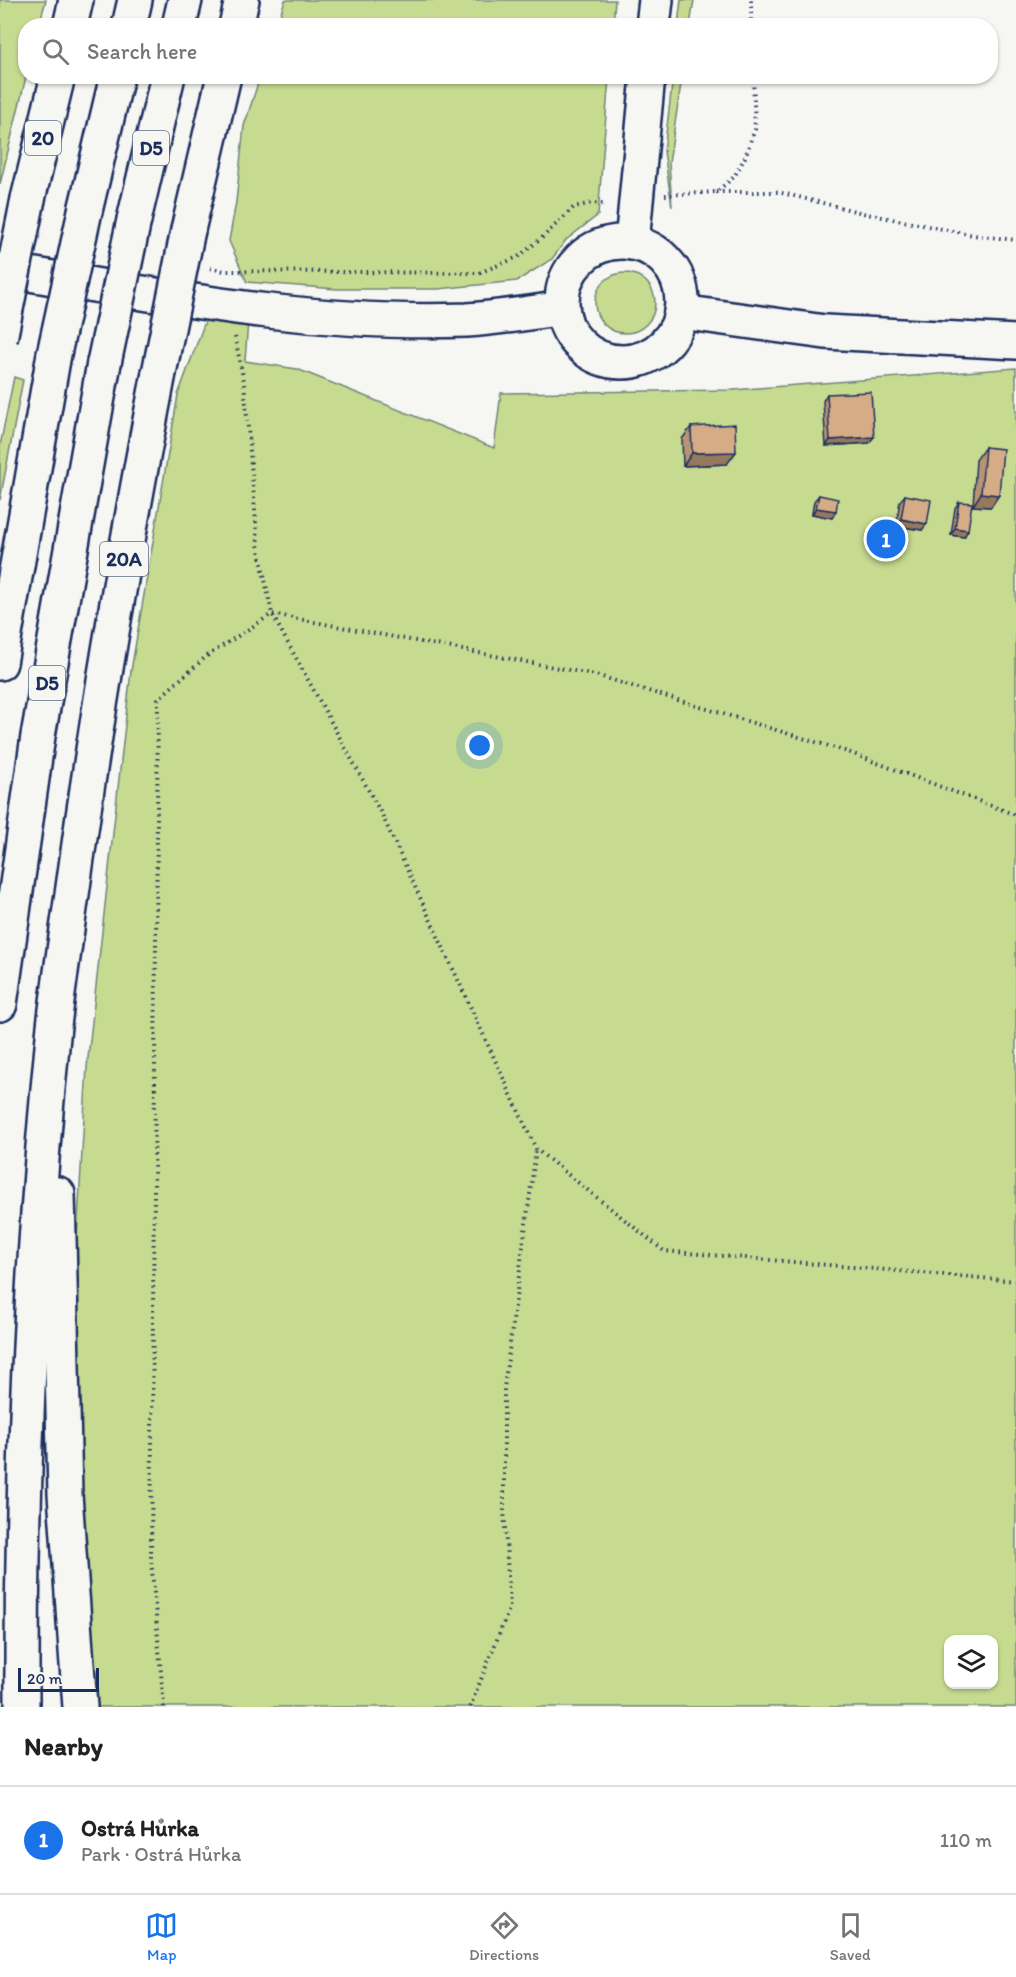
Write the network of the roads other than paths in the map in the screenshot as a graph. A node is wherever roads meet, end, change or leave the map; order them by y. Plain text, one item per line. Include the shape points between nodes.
1 (76, 0) edge
2 (135, 0) edge
3 (185, 0) edge
4 (242, 0) edge
5 (656, 0) edge
6 (72, 18) edge
7 (131, 18) edge
8 (181, 18) edge
9 (238, 18) edge
10 (654, 18) edge
11 (56, 84) edge
12 (115, 84) edge
13 (166, 84) edge
14 (222, 84) edge
15 (647, 84) edge
16 (632, 243) junction
17 (0, 269) edge
18 (562, 308) junction
19 (681, 312) junction
20 (0, 339) edge
21 (1016, 342) edge
22 (0, 663) edge
23 (0, 1004) edge
24 (54, 1024) junction
25 (22, 1707) edge
26 (80, 1707) edge

1 - 6 main road
2 - 7 main road
3 - 8 main road
4 - 9 main road
5 - 10 main road
11 - 20 main road, 20, bridge
12 - 22 main road, D5, bridge via 54,354
13 - 23 main road, D5, bridge via 104,363 38,736
14 - 24 main road, 20A, bridge via 188,230 129,526
15 - 16 main road
16 - 18 main road via 614,242 581,258 569,272
16 - 19 main road via 650,248 676,275 682,293
17 - 18 main road via 290,315 468,320
18 - 19 main road via 577,343 593,355 630,362 664,345 676,330
19 - 21 main road via 825,332
24 - 25 main road, 20A via 27,1382 21,1568
24 - 26 main road via 65,1494

